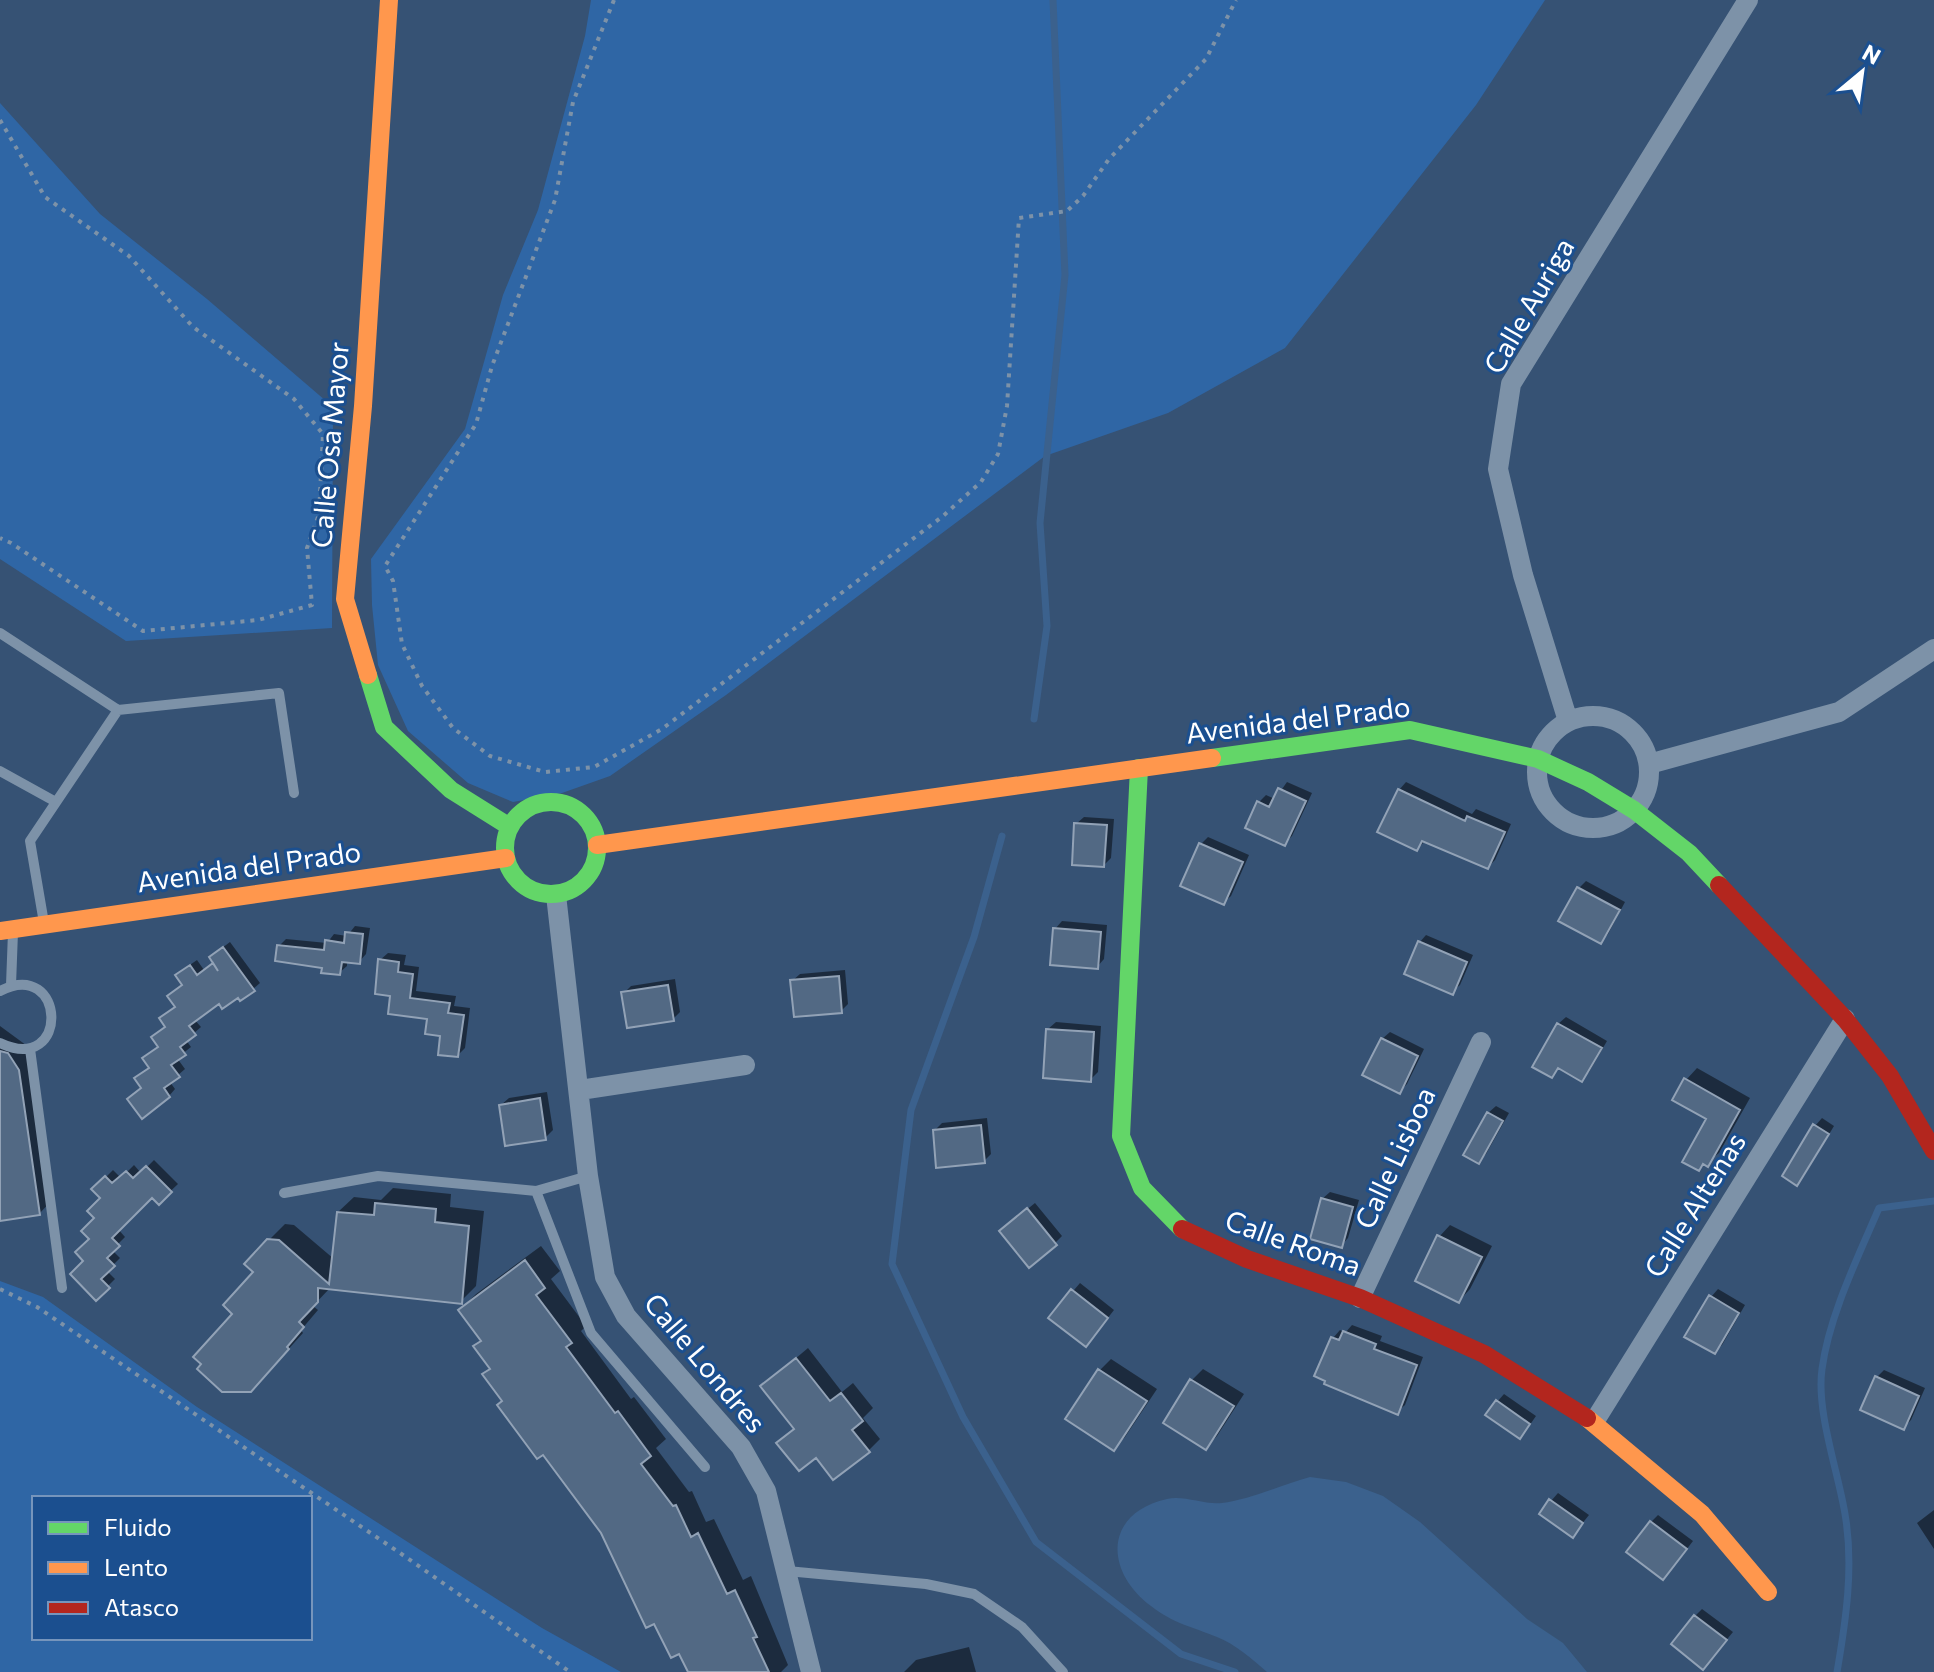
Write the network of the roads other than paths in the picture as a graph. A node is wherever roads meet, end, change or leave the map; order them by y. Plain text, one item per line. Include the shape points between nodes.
1 (389, 0) edge
2 (1748, 0) edge
3 (0, 633) edge
4 (1934, 649) edge
5 (118, 710) junction
6 (1568, 721) junction
7 (1538, 759) junction
8 (1649, 764) junction
9 (1139, 768) junction
10 (0, 771) edge
11 (294, 793) dead end
12 (56, 802) junction
13 (1634, 810) junction
14 (510, 827) junction
15 (597, 845) junction
16 (506, 858) junction
17 (556, 895) junction
18 (44, 925) junction
19 (6, 930) edge
20 (11, 985) junction
21 (0, 991) edge
22 (1845, 1019) junction
23 (1481, 1042) dead end
24 (0, 1043) edge
25 (30, 1049) junction
26 (745, 1065) dead end
27 (580, 1090) junction
28 (1934, 1151) edge
29 (588, 1176) junction
30 (536, 1191) junction
31 (284, 1193) dead end
32 (62, 1288) dead end
33 (1360, 1298) junction
34 (1594, 1422) junction
35 (705, 1467) dead end
36 (787, 1571) junction
37 (1768, 1592) dead end
38 (811, 1672) edge
39 (1063, 1672) edge

1 - 14 street, Calle Osa Mayor via 345,599 384,727 451,790
2 - 6 street, Calle Auriga via 1511,384 1498,469 1523,575
3 - 5 lane
4 - 8 street via 1839,712
5 - 11 lane via 279,693
5 - 12 lane
6 - 7 street via 1554,731
6 - 8 street via 1603,716 1620,722 1634,733
7 - 9 street, Avenida del Prado via 1410,730
7 - 13 street, Avenida del Prado
7 - 13 street via 1542,795 1567,822 1603,827
8 - 13 street via 1644,797
9 - 15 street, Avenida del Prado
9 - 33 street, Calle Roma via 1121,1136 1142,1188 1185,1232
10 - 12 lane
12 - 18 lane via 30,841
13 - 22 street, Avenida del Prado via 1689,853
14 - 15 street via 522,812 540,803 560,803 579,811 592,826
14 - 16 street
15 - 17 street via 587,878
16 - 17 street via 515,878 534,892
16 - 18 street, Avenida del Prado
17 - 27 street, Calle Londres
18 - 19 street, Avenida del Prado
19 - 20 lane
20 - 21 lane
20 - 25 lane via 32,986 48,998 54,1018 47,1038
22 - 28 street, Avenida del Prado via 1890,1076
22 - 34 street, Calle Altenas
23 - 33 street, Calle Lisboa
24 - 25 lane via 14,1050
25 - 32 lane
26 - 27 street
27 - 29 street, Calle Londres
29 - 30 lane
29 - 36 street, Calle Londres via 605,1277 626,1316 741,1447 766,1491
30 - 31 lane via 378,1176
30 - 35 lane via 591,1333
33 - 34 street, Calle Roma via 1484,1354
34 - 37 street, Calle Roma via 1702,1514
36 - 38 street, Calle Londres
36 - 39 lane via 926,1584 974,1594 1022,1627

